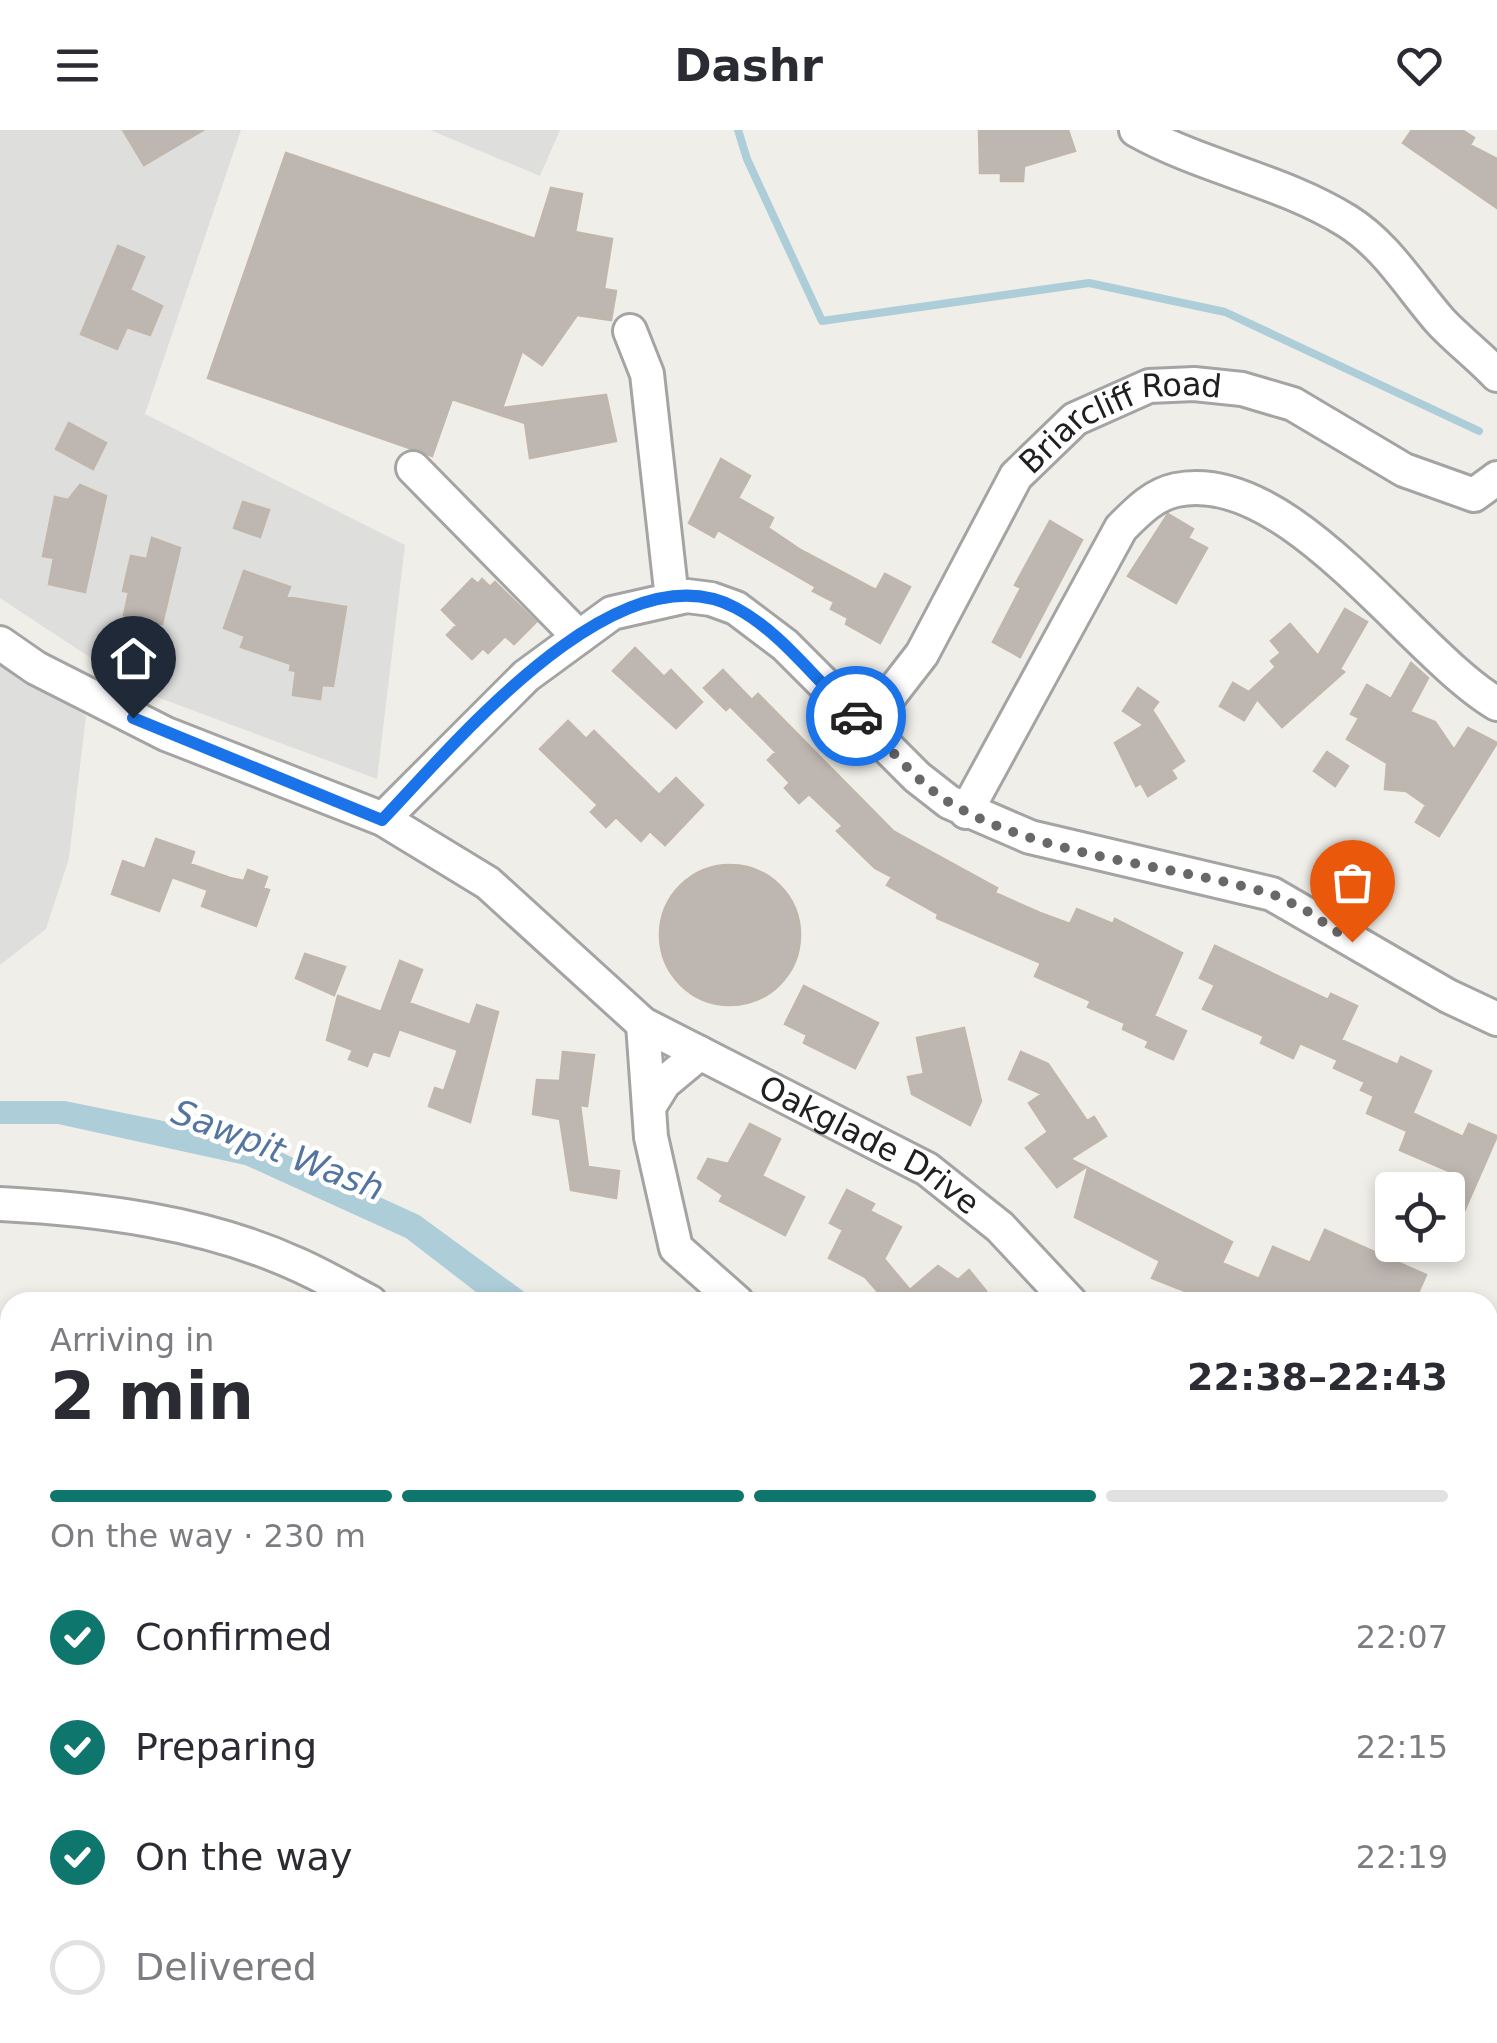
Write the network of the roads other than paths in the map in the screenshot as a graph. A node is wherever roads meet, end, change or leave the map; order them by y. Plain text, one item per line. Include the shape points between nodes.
1 (1136, 130) edge
2 (630, 332) dead end
3 (1497, 375) edge
4 (413, 468) dead end
5 (1497, 478) edge
6 (672, 598) junction
7 (579, 637) junction
8 (0, 643) edge
9 (1497, 704) edge
10 (867, 725) junction
11 (966, 812) junction
12 (382, 820) junction
13 (1497, 1019) edge
14 (643, 1024) junction
15 (700, 1053) junction
16 (649, 1107) junction
17 (0, 1204) edge
18 (351, 1292) edge
19 (726, 1292) edge
20 (1061, 1292) edge

1 - 3 street via 1180,154 1265,179 1352,224
2 - 6 street via 647,374
4 - 7 street
5 - 10 street, Briarcliff Road via 1474,495 1404,470 1293,404 1242,389 1149,386 1074,419 1016,476 922,654
6 - 7 street via 612,613
6 - 10 street via 711,598 736,608 785,645
7 - 12 street via 474,724
8 - 12 street, Oakglade Drive via 166,734
9 - 11 street via 1445,666 1333,554 1298,530 1249,501 1204,489 1176,490 1146,503 1121,528
10 - 11 street via 917,777
11 - 13 street via 1030,838 1272,894
12 - 14 street, Oakglade Drive via 488,883
14 - 15 street, Oakglade Drive
14 - 16 street
15 - 16 street via 664,1083
15 - 20 street, Oakglade Drive via 927,1169 1000,1227
16 - 19 street via 676,1248
17 - 18 street via 86,1208 201,1233 293,1262

